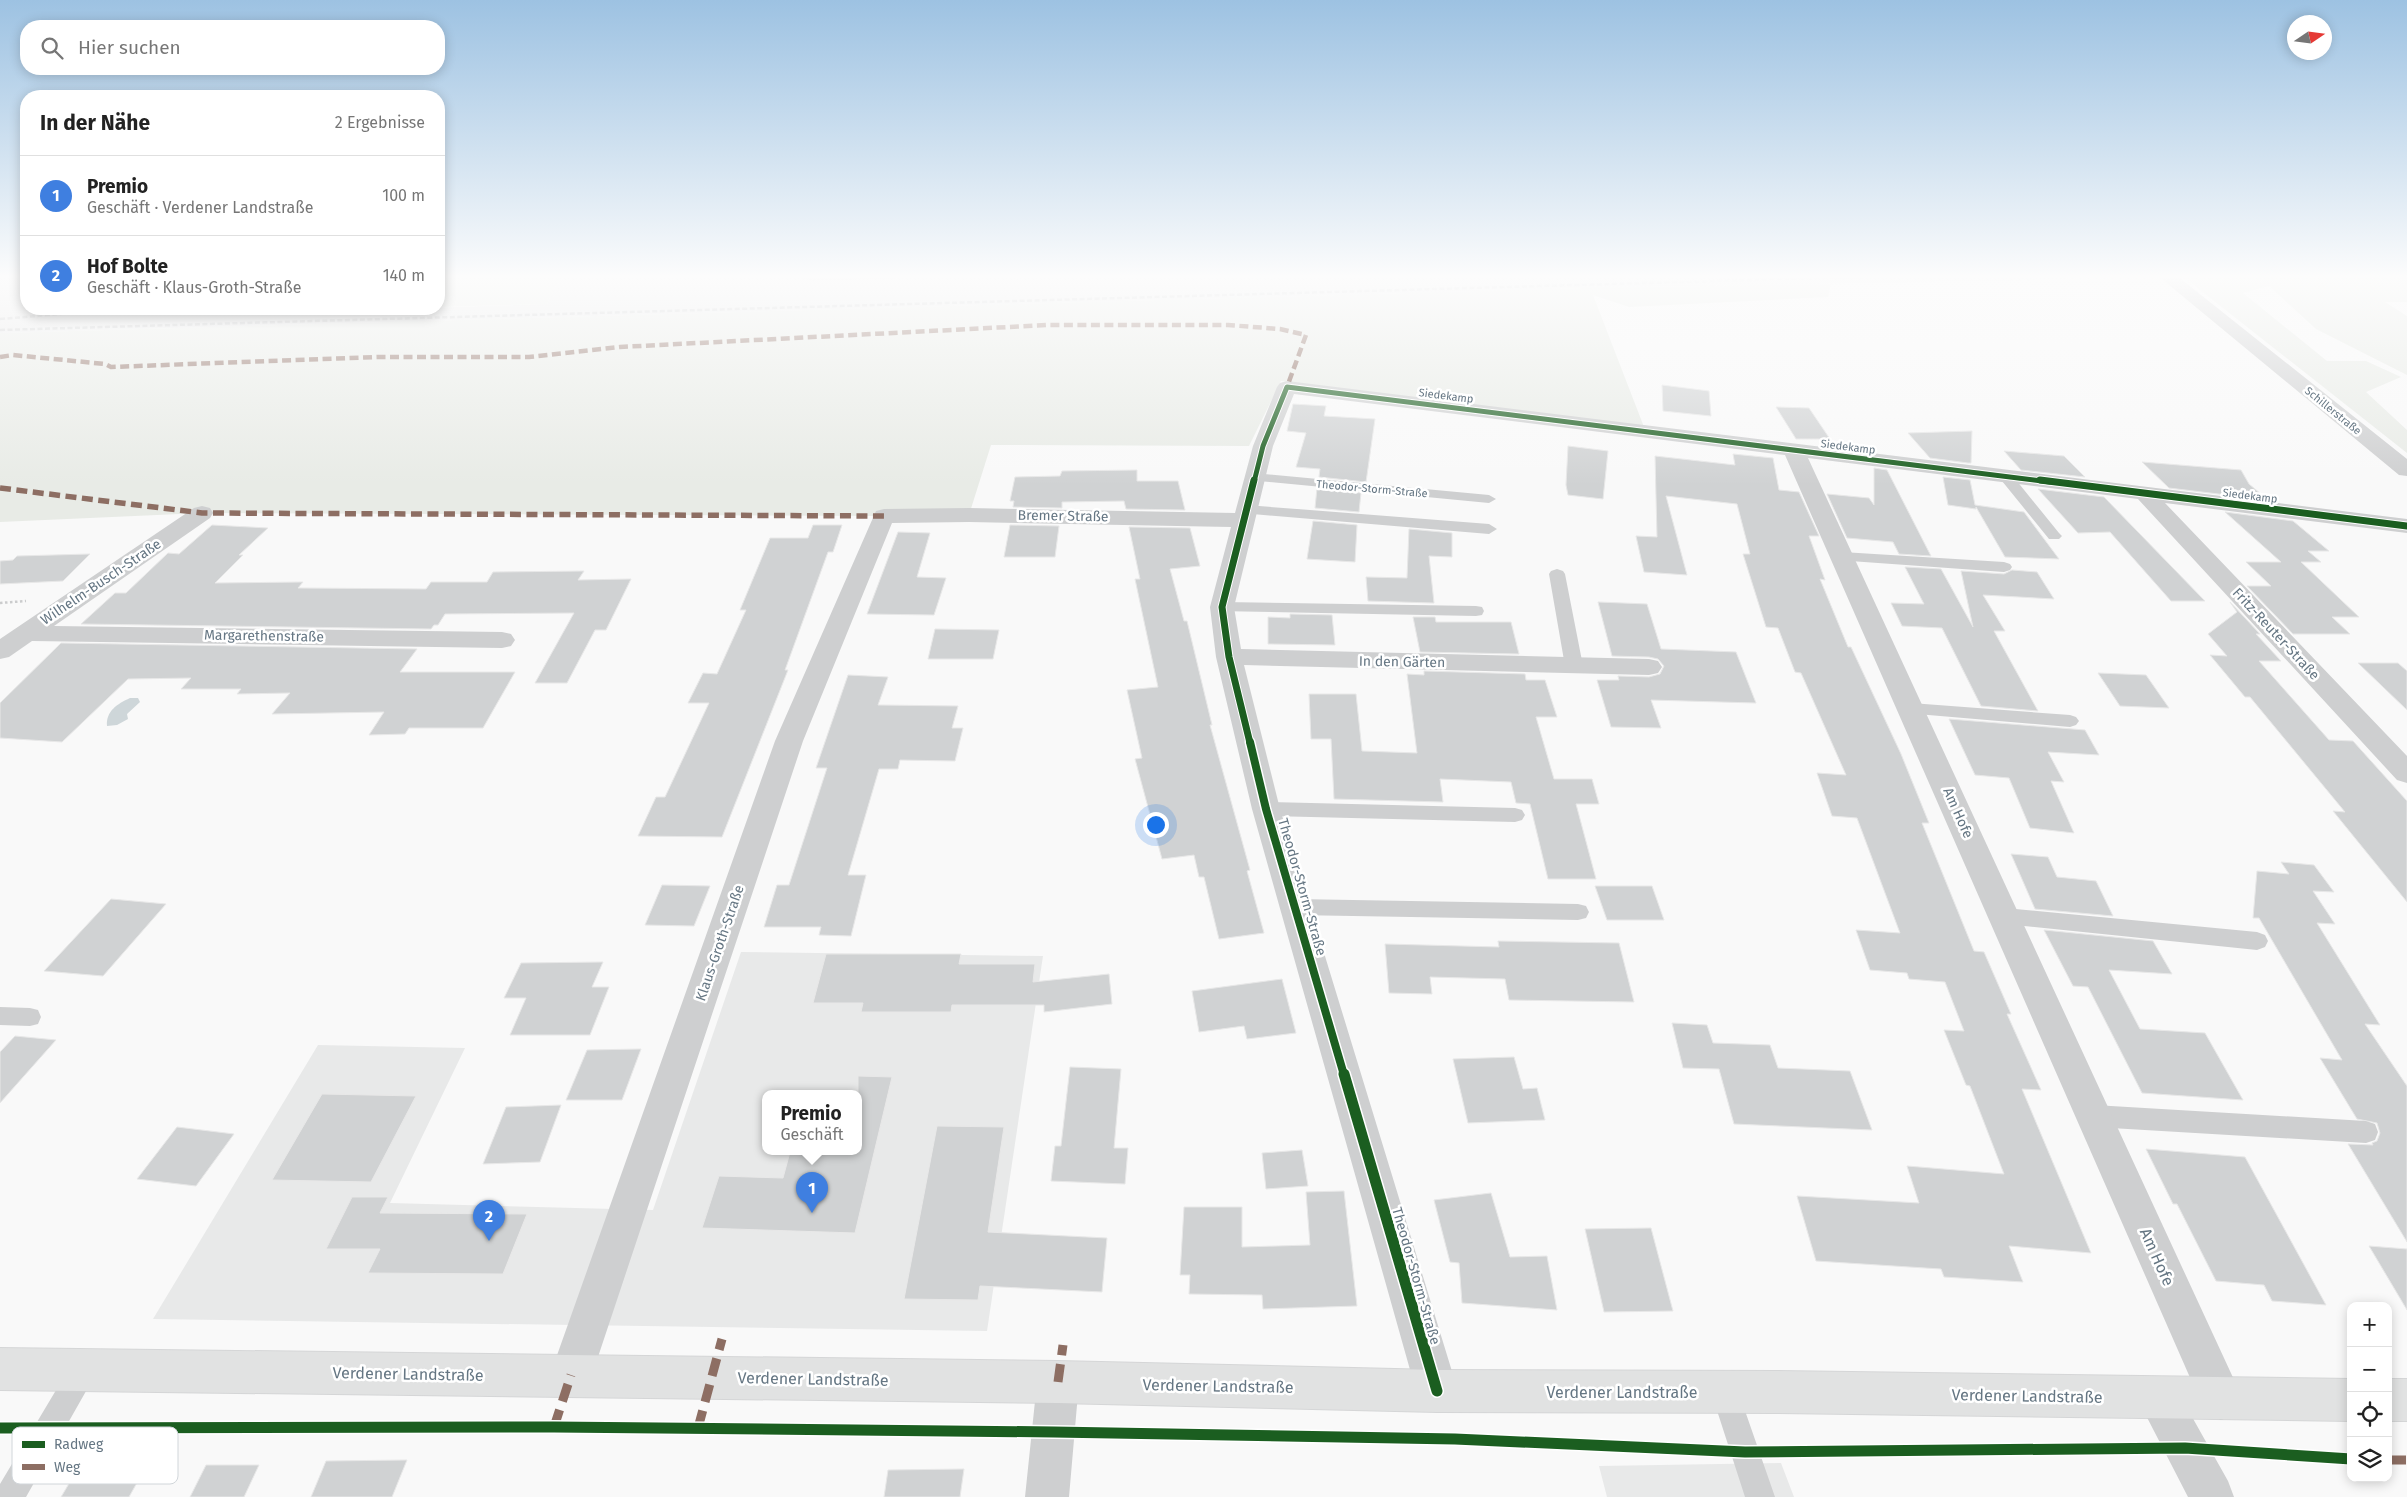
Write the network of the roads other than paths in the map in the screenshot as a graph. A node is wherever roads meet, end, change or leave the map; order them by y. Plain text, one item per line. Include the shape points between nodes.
1 (2251, 345) edge
2 (1287, 387) joint
3 (1794, 451) junction
4 (2407, 470) edge
5 (1254, 477) junction
6 (2007, 478) junction
7 (2146, 495) junction
8 (1489, 499) dead end
9 (202, 512) dead end
10 (1244, 515) junction
11 (884, 516) joint
12 (2407, 526) edge
13 (1488, 529) dead end
14 (2054, 536) dead end
15 (1842, 557) junction
16 (2004, 567) dead end
17 (1557, 574) dead end
18 (1222, 607) junction
19 (1476, 611) dead end
20 (27, 632) junction
21 (502, 640) dead end
22 (0, 651) edge
23 (1229, 657) junction
24 (1574, 666) junction
25 (1649, 667) dead end
26 (1911, 709) junction
27 (2070, 721) dead end
28 (2407, 773) edge
29 (1266, 808) junction
30 (1515, 816) dead end
31 (1295, 907) junction
32 (1578, 912) dead end
33 (2005, 916) junction
34 (2257, 941) dead end
35 (0, 1016) edge
36 (30, 1017) dead end
37 (2094, 1116) junction
38 (2366, 1132) dead end
39 (0, 1369) edge
40 (84, 1370) junction
41 (572, 1375) junction
42 (1058, 1382) junction
43 (1437, 1391) junction
44 (1726, 1392) junction
45 (2158, 1398) junction
46 (2221, 1399) junction
47 (2347, 1400) edge
48 (2392, 1400) edge
49 (2407, 1400) edge
50 (50, 1427) edge
51 (17, 1484) edge
52 (9, 1497) edge
53 (1047, 1497) edge
54 (1760, 1497) edge
55 (2212, 1497) edge

1 - 4 street, Schillerstraße
2 - 3 street, Siedekamp
2 - 5 street, Theodor-Storm-Straße
3 - 6 street, Siedekamp
3 - 15 street, Am Hofe
5 - 8 lane, Theodor-Storm-Straße
5 - 10 street, Theodor-Storm-Straße
6 - 7 street, Siedekamp
6 - 14 lane
7 - 12 street, Siedekamp
7 - 28 street, Fritz-Reuter-Straße
9 - 20 street, Wilhelm-Busch-Straße
10 - 11 street, Bremer Straße
10 - 13 lane
10 - 18 street, Theodor-Storm-Straße
11 - 41 street, Klaus-Groth-Straße via 789,741
15 - 16 lane
15 - 26 street, Am Hofe
17 - 24 lane
18 - 19 lane
18 - 23 street, Theodor-Storm-Straße
20 - 21 street, Margarethenstraße
20 - 22 street, Wilhelm-Busch-Straße
23 - 24 street, In den Gärten
23 - 29 street, Theodor-Storm-Straße
24 - 25 street, In den Gärten
26 - 27 lane
26 - 33 street, Am Hofe
29 - 30 lane, Theodor-Storm-Straße
29 - 31 street, Theodor-Storm-Straße
31 - 32 lane, Theodor-Storm-Straße
31 - 43 street, Theodor-Storm-Straße
33 - 34 lane
33 - 37 street, Am Hofe
35 - 36 lane
37 - 38 lane
37 - 46 street, Am Hofe
39 - 40 main road, Verdener Landstraße
40 - 41 main road, Verdener Landstraße
40 - 50 lane
41 - 42 main road, Verdener Landstraße
42 - 43 main road, Verdener Landstraße
42 - 53 street
43 - 44 main road, Verdener Landstraße
44 - 45 main road, Verdener Landstraße
44 - 54 lane
45 - 46 main road, Verdener Landstraße
45 - 55 street
46 - 47 main road, Verdener Landstraße
48 - 49 main road
51 - 52 lane

